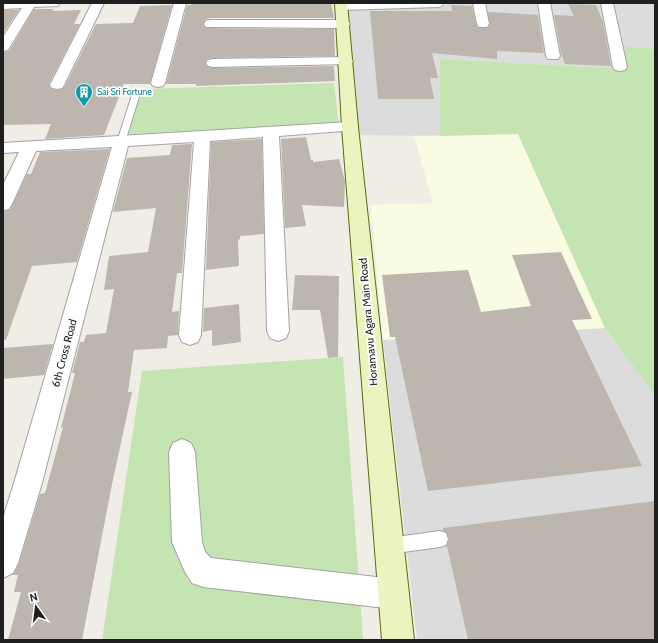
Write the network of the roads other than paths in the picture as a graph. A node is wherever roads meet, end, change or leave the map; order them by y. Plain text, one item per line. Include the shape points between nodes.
1 (54, 3) edge
2 (98, 3) edge
3 (180, 3) edge
4 (438, 3) edge
5 (479, 3) edge
6 (544, 3) edge
7 (607, 3) edge
8 (31, 4) edge
9 (3, 5) edge
10 (342, 11) edge
11 (210, 24) dead end
12 (483, 24) dead end
13 (3, 47) edge
14 (553, 56) dead end
15 (346, 61) junction
16 (213, 63) dead end
17 (620, 67) dead end
18 (158, 83) dead end
19 (57, 85) dead end
20 (135, 97) dead end
21 (350, 127) junction
22 (271, 132) junction
23 (202, 137) junction
24 (121, 142) junction
25 (30, 147) junction
26 (3, 148) edge
27 (3, 204) edge
28 (278, 331) dead end
29 (190, 335) dead end
30 (182, 452) dead end
31 (440, 539) dead end
32 (389, 546) junction
33 (4, 554) edge
34 (394, 594) junction
35 (398, 640) edge

1 - 8 street
2 - 19 street
3 - 18 street
4 - 10 street
5 - 12 street
6 - 14 street
7 - 17 street
8 - 9 street
8 - 13 street
10 - 11 street
10 - 15 street, Horamavu Agara Main Road
15 - 16 street
15 - 21 street, Horamavu Agara Main Road
20 - 24 lane
21 - 22 street
21 - 32 street, Horamavu Agara Main Road
22 - 23 street
22 - 28 street
23 - 24 street
23 - 29 street
24 - 25 street
24 - 33 street, 6th Cross Road via 28,484
25 - 26 street
25 - 27 street
30 - 34 street via 187,542 195,562 204,572
31 - 32 lane
32 - 34 street, Horamavu Agara Main Road
34 - 35 street, Horamavu Agara Main Road

